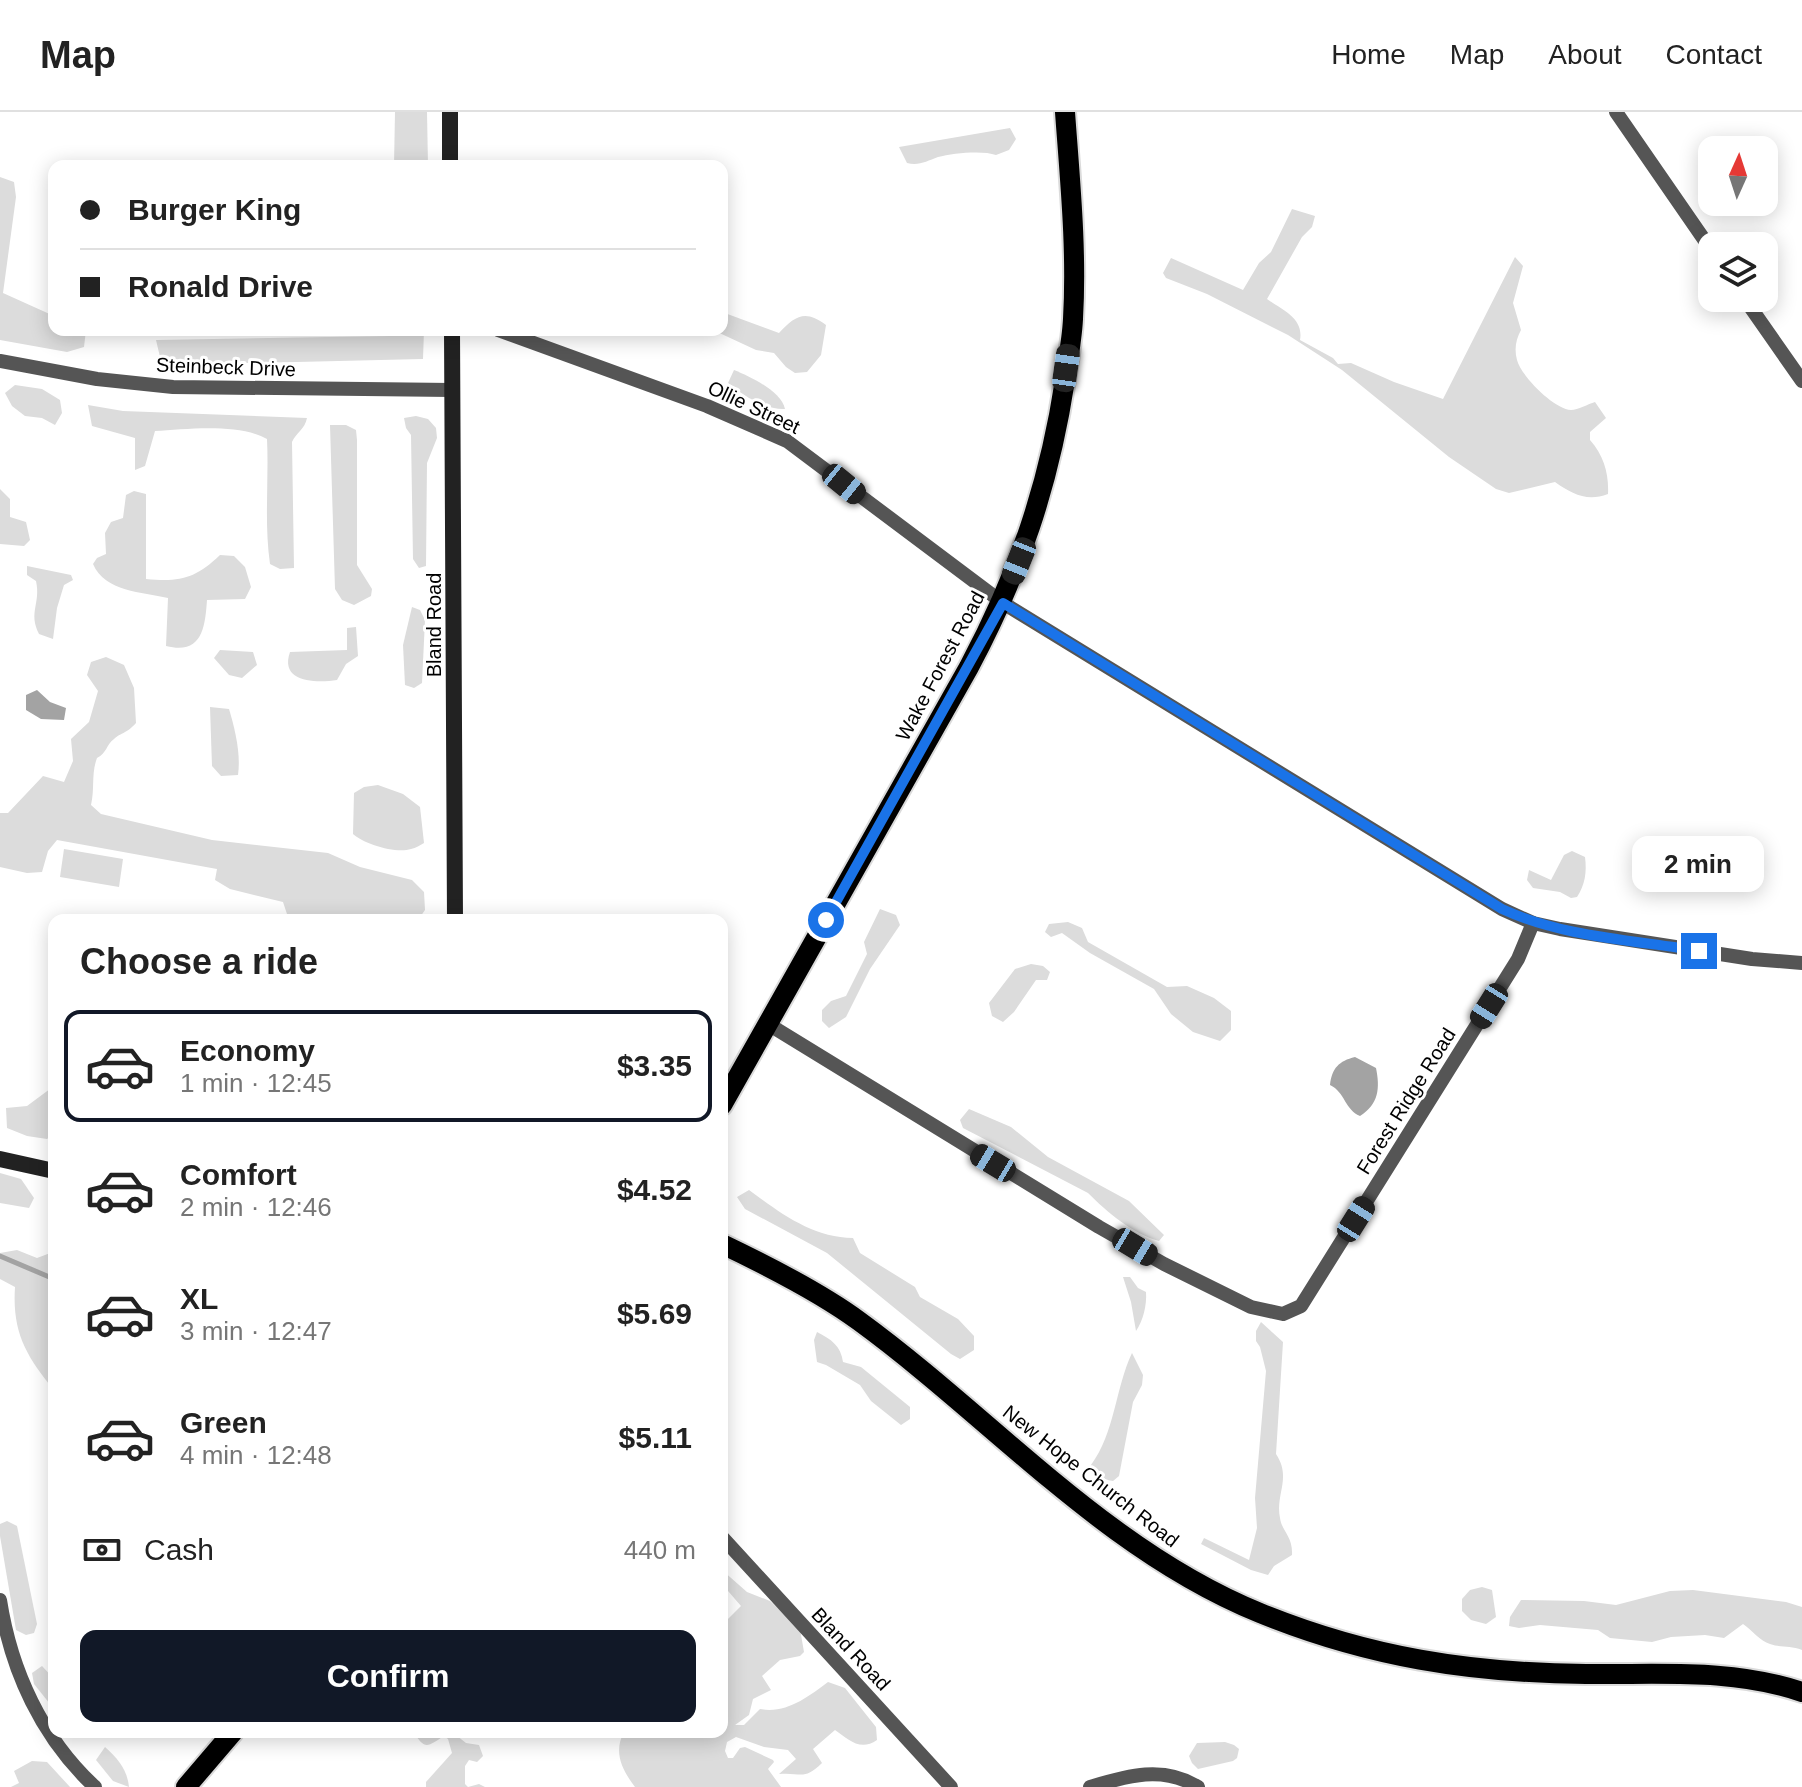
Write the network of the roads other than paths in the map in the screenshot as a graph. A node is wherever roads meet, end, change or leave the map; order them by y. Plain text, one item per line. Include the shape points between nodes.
1 (450, 112) edge
2 (1065, 112) edge
3 (1616, 112) edge
4 (450, 160) edge
5 (1699, 232) edge
6 (1754, 312) edge
7 (452, 336) edge
8 (515, 336) edge
9 (0, 361) edge
10 (1802, 381) edge
11 (452, 390) junction
12 (1003, 603) junction
13 (455, 914) edge
14 (1533, 923) junction
15 (1802, 963) edge
16 (768, 1024) junction
17 (728, 1094) edge
18 (0, 1159) edge
19 (48, 1170) edge
20 (728, 1247) edge
21 (728, 1544) edge
22 (0, 1600) edge
23 (1802, 1692) edge
24 (48, 1729) edge
25 (54, 1738) edge
26 (228, 1738) edge
27 (95, 1787) edge
28 (186, 1787) edge
29 (951, 1787) edge
30 (1090, 1787) edge
31 (1198, 1787) edge

1 - 4 street
2 - 12 main road, Wake Forest Road via 1073,322 1051,457
3 - 5 street
6 - 10 street
7 - 11 street, Bland Road
8 - 12 street, Ollie Street via 722,411 787,441
9 - 11 street, Steinbeck Drive via 173,387
11 - 13 street, Bland Road
12 - 14 street, Ollie Street
12 - 16 main road, Wake Forest Road
14 - 15 street, Ollie Street
14 - 16 street, Forest Ridge Road via 1518,959 1301,1306 1283,1314 1251,1307 1164,1264
16 - 17 main road, Wake Forest Road
18 - 19 street
20 - 23 main road, New Hope Church Road via 840,1307 1102,1520 1228,1600 1372,1651 1471,1669 1700,1673
21 - 29 street, Bland Road
22 - 24 street via 18,1671
25 - 27 street
26 - 28 main road
30 - 31 street via 1152,1773

